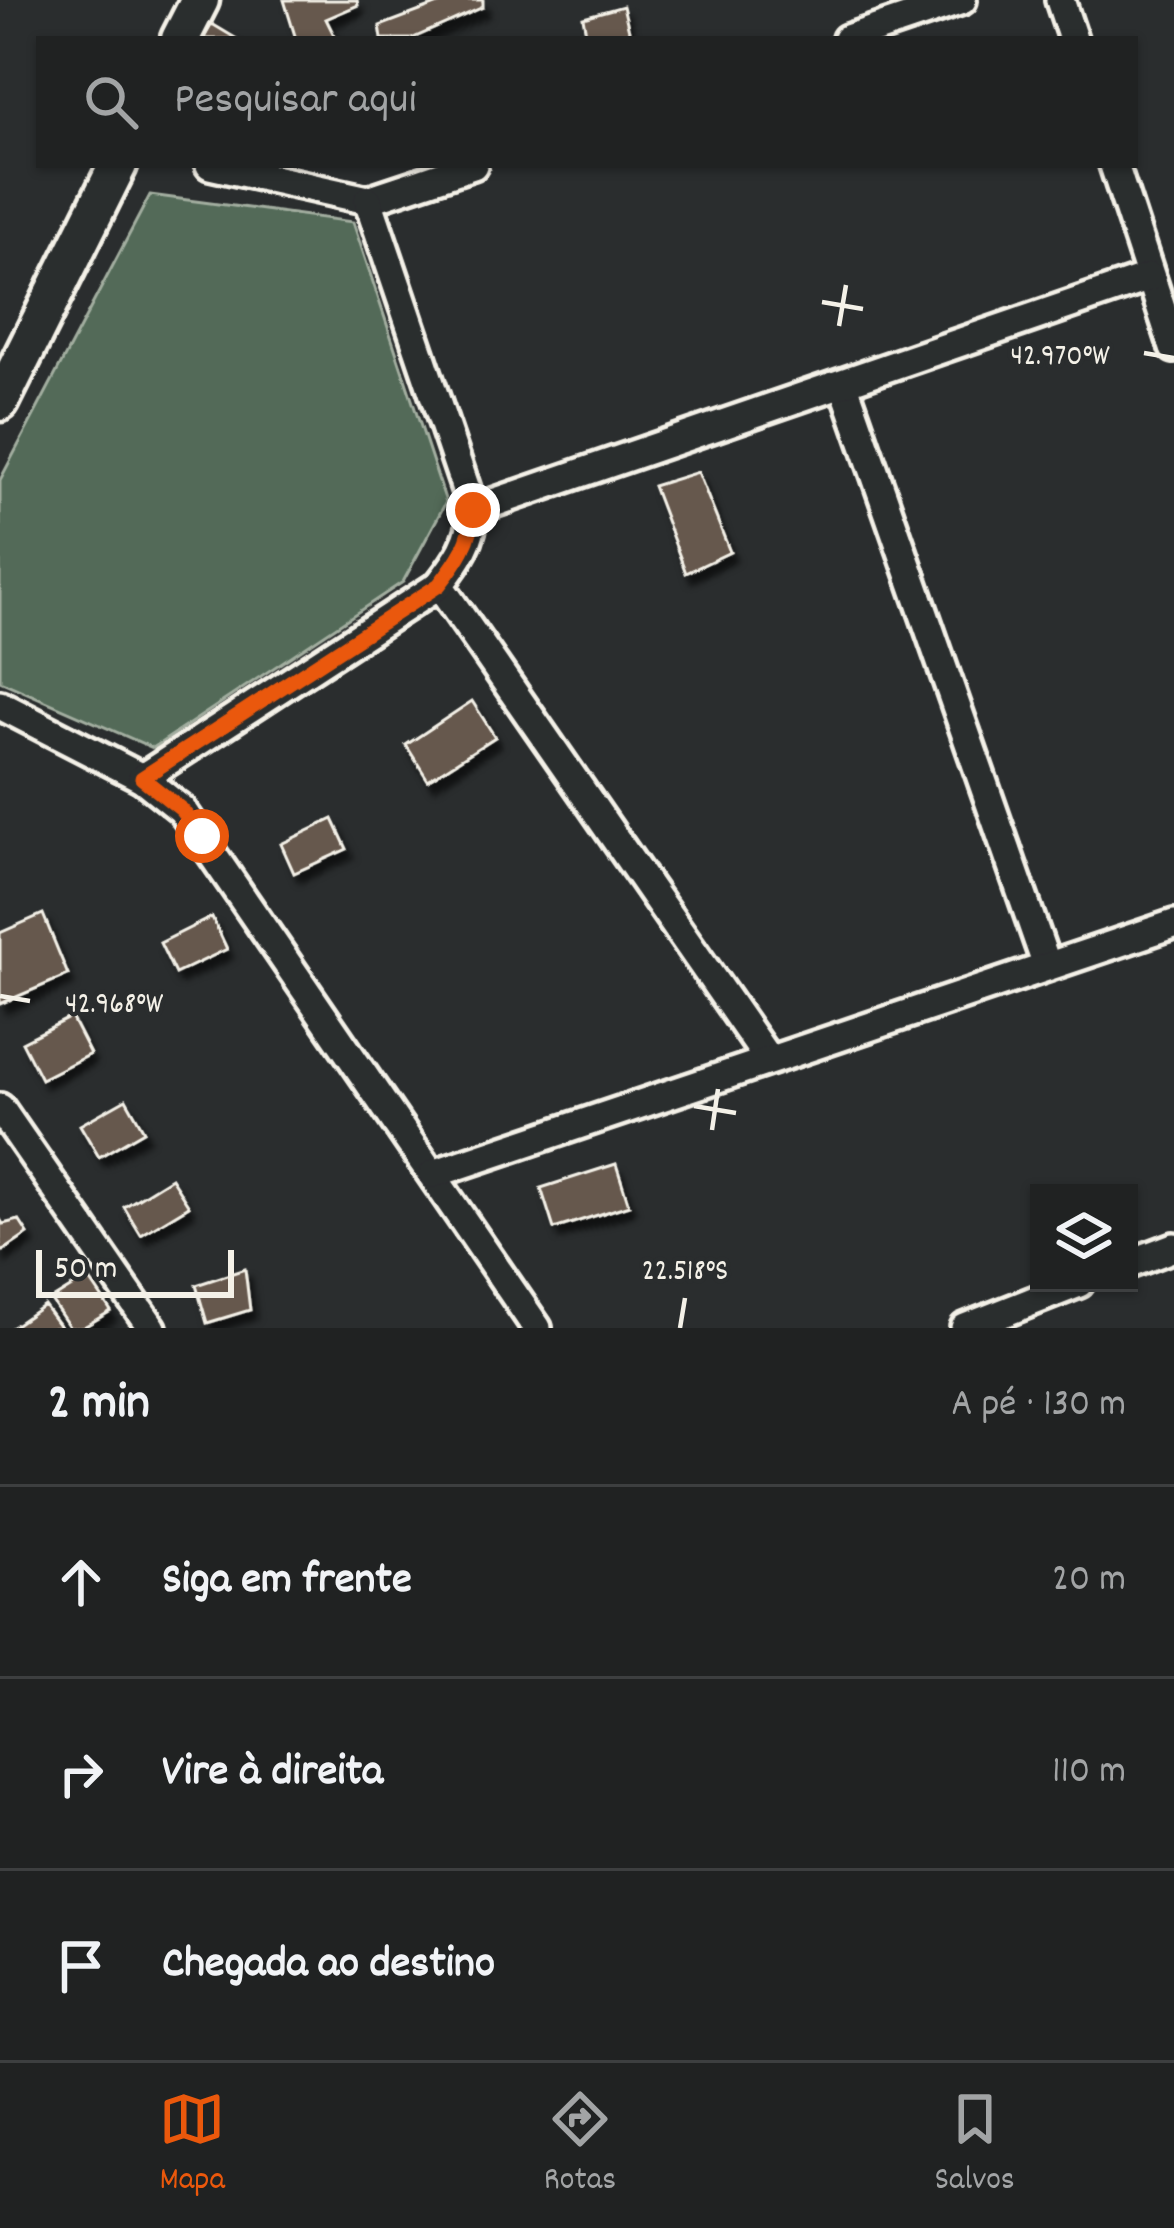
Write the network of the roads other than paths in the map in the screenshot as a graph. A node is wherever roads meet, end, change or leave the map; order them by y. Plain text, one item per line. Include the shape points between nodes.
1 (200, 0) edge
2 (962, 0) edge
3 (1060, 0) edge
4 (182, 36) edge
5 (856, 36) edge
6 (1072, 36) edge
7 (117, 168) edge
8 (224, 168) edge
9 (464, 168) edge
10 (1115, 168) edge
11 (368, 200) junction
12 (1150, 277) junction
13 (1174, 348) edge
14 (844, 385) junction
15 (0, 402) edge
16 (473, 510) junction
17 (439, 585) junction
18 (0, 704) edge
19 (142, 778) junction
20 (1174, 924) edge
21 (1048, 966) junction
22 (767, 1059) junction
23 (0, 1108) edge
24 (433, 1174) junction
25 (1174, 1247) edge
26 (1138, 1261) edge
27 (1056, 1292) edge
28 (152, 1328) edge
29 (537, 1328) edge
30 (965, 1328) edge

1 - 4 street
2 - 5 street
3 - 6 street
7 - 15 street
8 - 11 street
9 - 11 street
10 - 12 street
11 - 16 street
12 - 13 street
12 - 14 street
14 - 16 street
14 - 21 street
16 - 17 street via 464,549
17 - 19 street
17 - 22 street
18 - 19 street
19 - 24 street via 202,836
20 - 21 street
21 - 22 street
22 - 24 street
23 - 28 street
24 - 29 street
25 - 26 street
27 - 30 street

